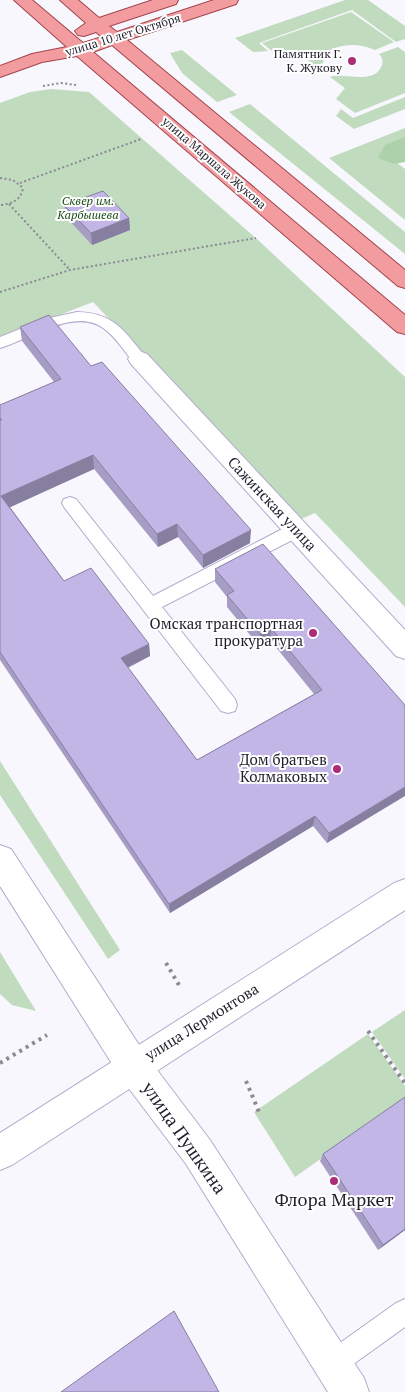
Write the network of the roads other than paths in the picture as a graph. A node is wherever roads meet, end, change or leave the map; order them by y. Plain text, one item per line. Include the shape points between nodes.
1 (22, 0) edge
2 (68, 0) edge
3 (170, 0) edge
4 (230, 0) edge
5 (97, 24) junction
6 (115, 39) junction
7 (75, 45) junction
8 (0, 72) edge
9 (405, 281) edge
10 (405, 327) edge
11 (0, 343) edge
12 (139, 359) joint
13 (70, 503) dead end
14 (296, 530) junction
15 (150, 605) junction
16 (405, 648) edge
17 (228, 705) dead end
18 (0, 859) edge
19 (405, 893) edge
20 (133, 1066) junction
21 (0, 1153) edge
22 (405, 1312) edge
23 (341, 1378) edge

1 - 7 main road, улица Маршала Жукова
2 - 5 main road
3 - 5 main road, улица 10 лет Октября
4 - 6 main road, улица 10 лет Октября
5 - 6 main road
5 - 7 main road, улица 10 лет Октября
6 - 7 main road, улица 10 лет Октября
6 - 9 main road
7 - 8 main road, улица 10 лет Октября
7 - 10 main road, улица Маршала Жукова
11 - 12 lane via 57,320 81,317 101,320 115,330
12 - 14 street, Сажинская улица
13 - 15 lane
14 - 15 lane
14 - 16 street, Сажинская улица
15 - 17 lane
18 - 20 street, улица Пушкина
19 - 20 street, улица Лермонтова
20 - 21 street, улица Лермонтова
20 - 23 street, улица Пушкина via 198,1152
22 - 23 lane

